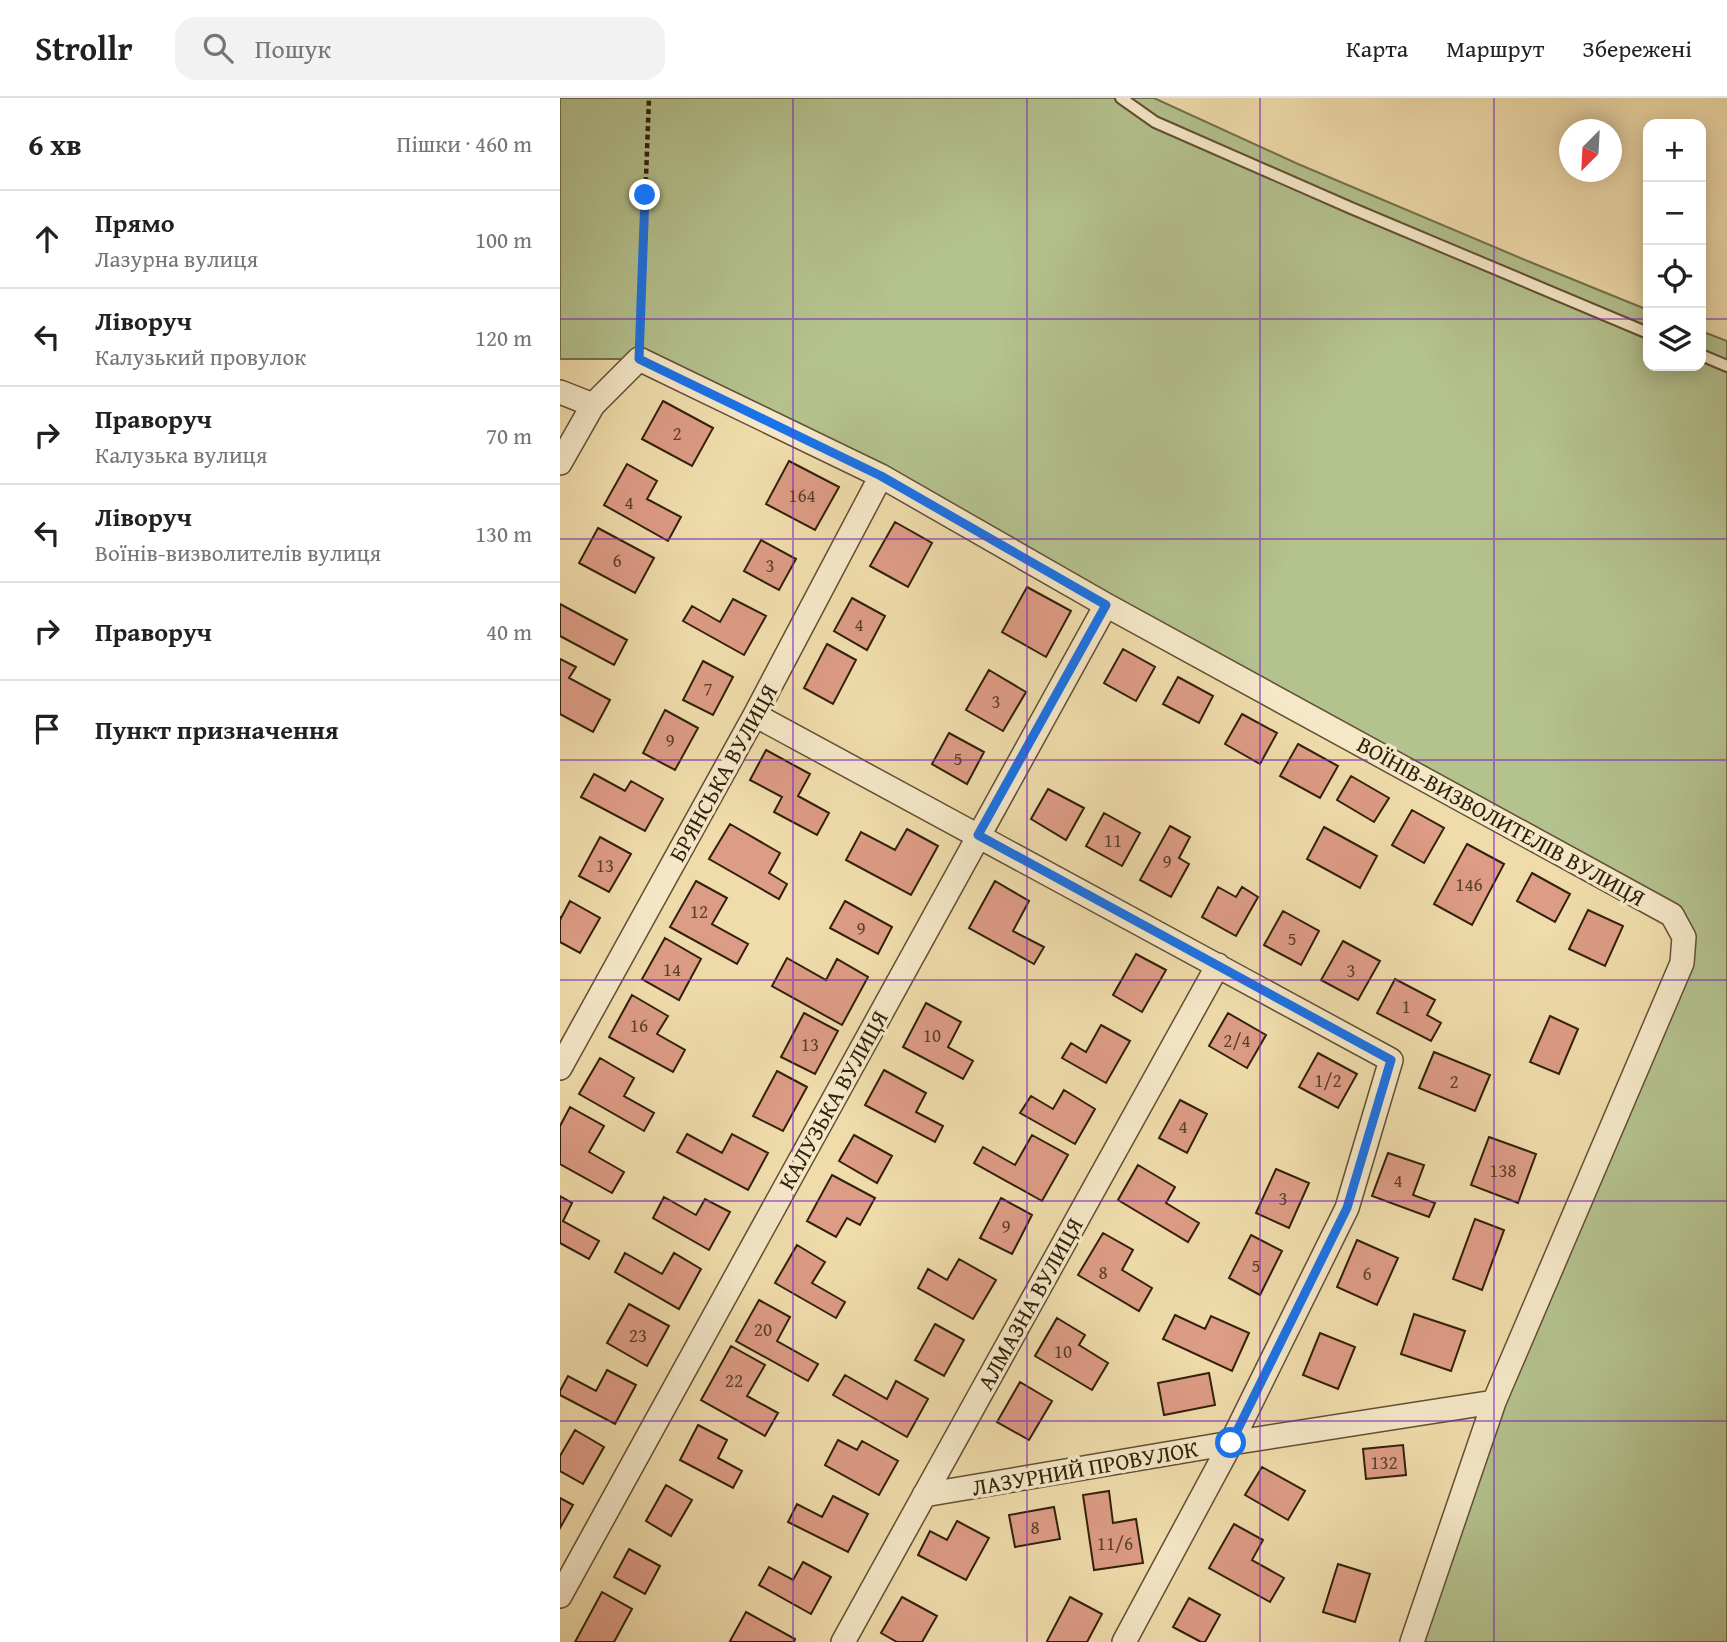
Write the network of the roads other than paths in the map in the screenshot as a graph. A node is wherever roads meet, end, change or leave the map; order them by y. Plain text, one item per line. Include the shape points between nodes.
1 (1121, 98) edge
2 (1643, 332) edge
3 (1706, 357) edge
4 (1727, 366) edge
5 (560, 392) edge
6 (593, 405) junction
7 (560, 463) edge
8 (881, 476) junction
9 (1106, 605) junction
10 (755, 715) junction
11 (978, 835) junction
12 (1218, 965) junction
13 (560, 1068) edge
14 (1494, 1402) junction
15 (1231, 1443) junction
16 (924, 1496) junction
17 (560, 1595) edge
18 (843, 1642) edge
19 (1124, 1642) edge
20 (1412, 1642) edge

1 - 2 lane via 1155,122
3 - 4 lane
5 - 6 street
6 - 7 street
6 - 8 street, ВОЇНІВ-ВИЗВОЛИТЕЛІВ ВУЛИЦЯ via 639,359
8 - 9 street, ВОЇНІВ-ВИЗВОЛИТЕЛІВ ВУЛИЦЯ
8 - 10 street, БРЯНСЬКА ВУЛИЦЯ
9 - 11 street, КАЛУЗЬКА ВУЛИЦЯ
9 - 14 street, ВОЇНІВ-ВИЗВОЛИТЕЛІВ ВУЛИЦЯ via 1672,915 1684,937 1682,963
10 - 11 street
10 - 13 street, БРЯНСЬКА ВУЛИЦЯ
11 - 12 street
11 - 17 street, КАЛУЗЬКА ВУЛИЦЯ
12 - 15 street via 1391,1060 1347,1208
12 - 16 street, АЛМАЗНА ВУЛИЦЯ
14 - 15 street, ЛАЗУРНИЙ ПРОВУЛОК
14 - 20 street, ВОЇНІВ-ВИЗВОЛИТЕЛІВ ВУЛИЦЯ
15 - 16 street, ЛАЗУРНИЙ ПРОВУЛОК
15 - 19 street
16 - 18 street, АЛМАЗНА ВУЛИЦЯ

